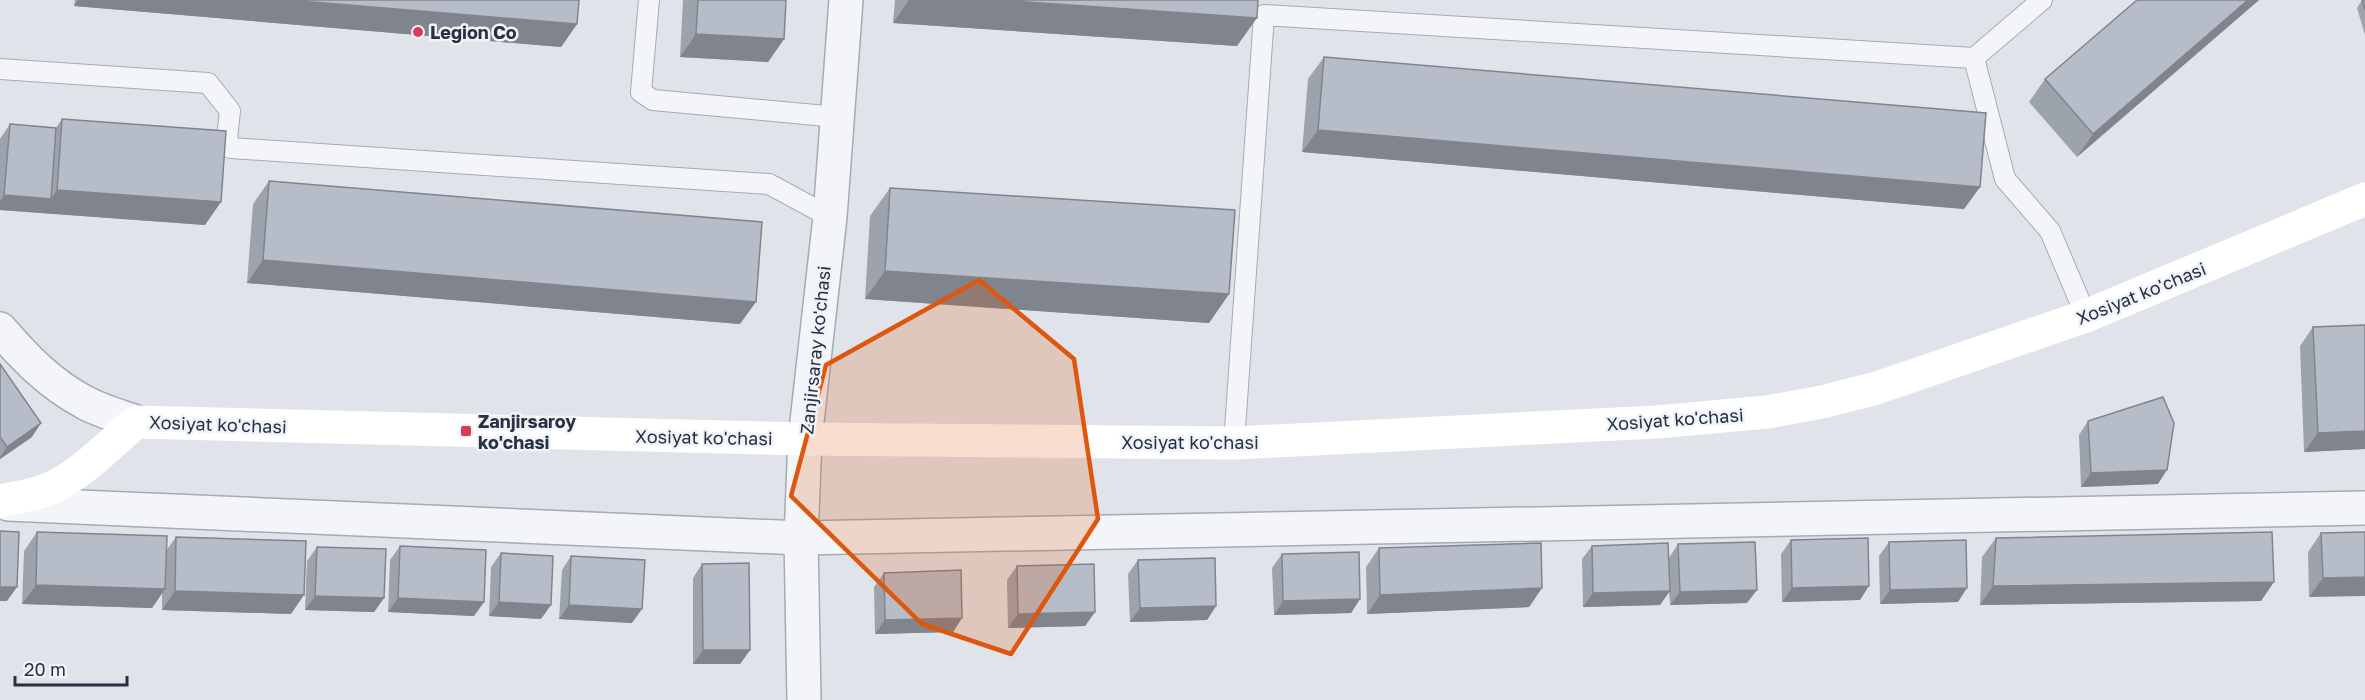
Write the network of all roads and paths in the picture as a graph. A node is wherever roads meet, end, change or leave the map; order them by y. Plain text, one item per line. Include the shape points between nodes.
1 (649, 0) edge
2 (846, 0) edge
3 (2042, 0) edge
4 (1265, 7) edge
5 (1974, 58) junction
6 (0, 69) edge
7 (837, 117) junction
8 (2365, 199) edge
9 (830, 217) junction
10 (2086, 316) junction
11 (0, 329) edge
12 (136, 422) junction
13 (805, 439) junction
14 (1234, 443) junction
15 (0, 502) edge
16 (2365, 508) edge
17 (801, 538) junction
18 (804, 700) edge

1 - 7 lane via 641,92 653,100
2 - 7 street, Zanjirsaray ko'chasi
3 - 5 lane
4 - 5 lane
4 - 14 lane
5 - 10 lane via 2006,179 2050,231
6 - 9 lane via 208,83 230,111 227,138 231,148 769,184
7 - 9 street, Zanjirsaray ko'chasi
8 - 10 main road, Xosiyat ko'chasi
9 - 13 street, Zanjirsaray ko'chasi
10 - 14 main road, Xosiyat ko'chasi via 1877,388 1767,412 1657,422
11 - 12 street via 30,364 56,385 85,403
12 - 13 main road, Xosiyat ko'chasi
12 - 15 main road, Xosiyat ko'chasi via 58,485
13 - 14 main road, Xosiyat ko'chasi
13 - 17 street, Zanjirsaray ko'chasi
15 - 17 street, Xosiyat ko'chasi
16 - 17 street, Xosiyat ko'chasi
17 - 18 street, Zanjirsaray ko'chasi

